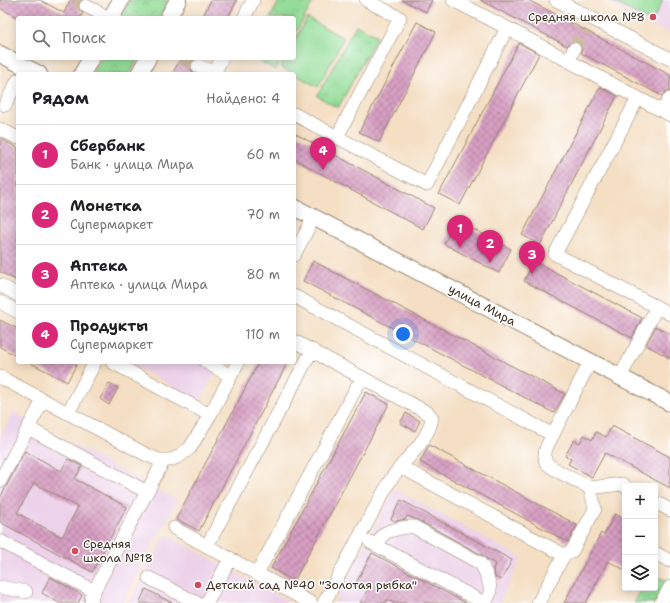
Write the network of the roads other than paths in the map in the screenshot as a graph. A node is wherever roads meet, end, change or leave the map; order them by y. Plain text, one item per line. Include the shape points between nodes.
1 (121, 0) edge
2 (178, 0) edge
3 (253, 0) edge
4 (366, 0) edge
5 (453, 0) edge
6 (556, 0) edge
7 (86, 6) tunnel mouth
8 (106, 16) edge
9 (111, 16) edge
10 (169, 16) edge
11 (245, 16) edge
12 (507, 28) junction
13 (0, 54) edge
14 (670, 59) edge
15 (90, 60) edge
16 (147, 60) edge
17 (221, 60) edge
18 (198, 66) tunnel mouth
19 (20, 72) edge
20 (83, 72) edge
21 (140, 72) edge
22 (213, 72) edge
23 (216, 72) edge
24 (16, 83) edge
25 (638, 98) junction
26 (5, 105) dead end
27 (668, 109) edge
28 (296, 115) edge
29 (0, 128) edge
30 (16, 137) edge
31 (337, 137) junction
32 (296, 208) edge
33 (314, 217) junction
34 (296, 251) edge
35 (0, 285) edge
36 (16, 294) edge
37 (296, 297) edge
38 (0, 302) edge
39 (657, 307) junction
40 (16, 311) edge
41 (670, 314) edge
42 (296, 342) edge
43 (312, 350) junction
44 (590, 362) junction
45 (94, 364) edge
46 (116, 364) edge
47 (212, 364) edge
48 (237, 364) edge
49 (231, 376) junction
50 (0, 377) edge
51 (362, 377) junction
52 (620, 377) junction
53 (43, 400) junction
54 (670, 403) edge
55 (68, 413) junction
56 (210, 415) junction
57 (28, 428) junction
58 (553, 435) junction
59 (164, 460) junction
60 (401, 467) junction
61 (0, 481) edge
62 (622, 484) edge
63 (590, 488) junction
64 (147, 492) junction
65 (658, 504) edge
66 (670, 510) edge
67 (174, 528) dead end
68 (360, 536) junction
69 (0, 540) edge
70 (208, 546) junction
71 (377, 546) junction
72 (658, 555) edge
73 (564, 556) junction
74 (230, 558) junction
75 (669, 561) edge
76 (658, 565) edge
77 (257, 574) junction
78 (149, 578) dead end
79 (0, 587) edge
80 (670, 587) edge
81 (26, 592) dead end
82 (93, 597) edge
83 (197, 603) edge
84 (207, 603) edge
85 (311, 603) edge
86 (324, 603) edge
87 (485, 603) edge
88 (538, 603) edge
89 (661, 603) edge

1 - 9 main road
2 - 10 main road
3 - 11 lane
4 - 31 lane via 400,18
5 - 12 lane
6 - 14 lane via 587,24
7 - 8 lane
12 - 25 lane via 571,55
12 - 31 lane via 427,185
13 - 19 main road
15 - 20 main road
16 - 21 main road
17 - 23 lane
18 - 22 lane
24 - 26 lane
25 - 27 lane
25 - 39 lane via 555,254
28 - 31 lane
29 - 30 lane
32 - 33 main road, улица Мира
33 - 34 lane
33 - 44 main road, улица Мира
35 - 36 lane
37 - 58 lane
38 - 40 lane
39 - 41 lane
39 - 52 lane
42 - 43 lane
43 - 51 lane
43 - 70 lane
44 - 52 main road, улица Мира
44 - 58 lane
45 - 55 lane
46 - 56 lane
47 - 49 lane
48 - 49 lane
49 - 56 lane
50 - 53 lane
51 - 60 lane via 428,413 432,418 420,444
51 - 77 lane
52 - 54 main road, улица Мира
53 - 55 lane
53 - 57 lane
55 - 59 lane via 147,455
56 - 59 lane via 190,448 178,457
57 - 61 lane
57 - 64 lane
58 - 63 lane via 545,453 546,462 552,468
59 - 64 lane
60 - 68 lane
60 - 73 lane
62 - 63 lane
63 - 73 lane via 595,509 572,551
64 - 82 lane
65 - 66 lane
67 - 70 lane
68 - 71 lane
68 - 86 lane
69 - 82 lane
70 - 74 lane
71 - 87 lane
71 - 87 lane via 386,533 409,526 414,527 483,566 490,589
72 - 75 lane
73 - 88 lane
74 - 77 lane
74 - 84 lane
75 - 76 lane
77 - 85 lane
78 - 83 lane
79 - 81 lane
80 - 89 lane

